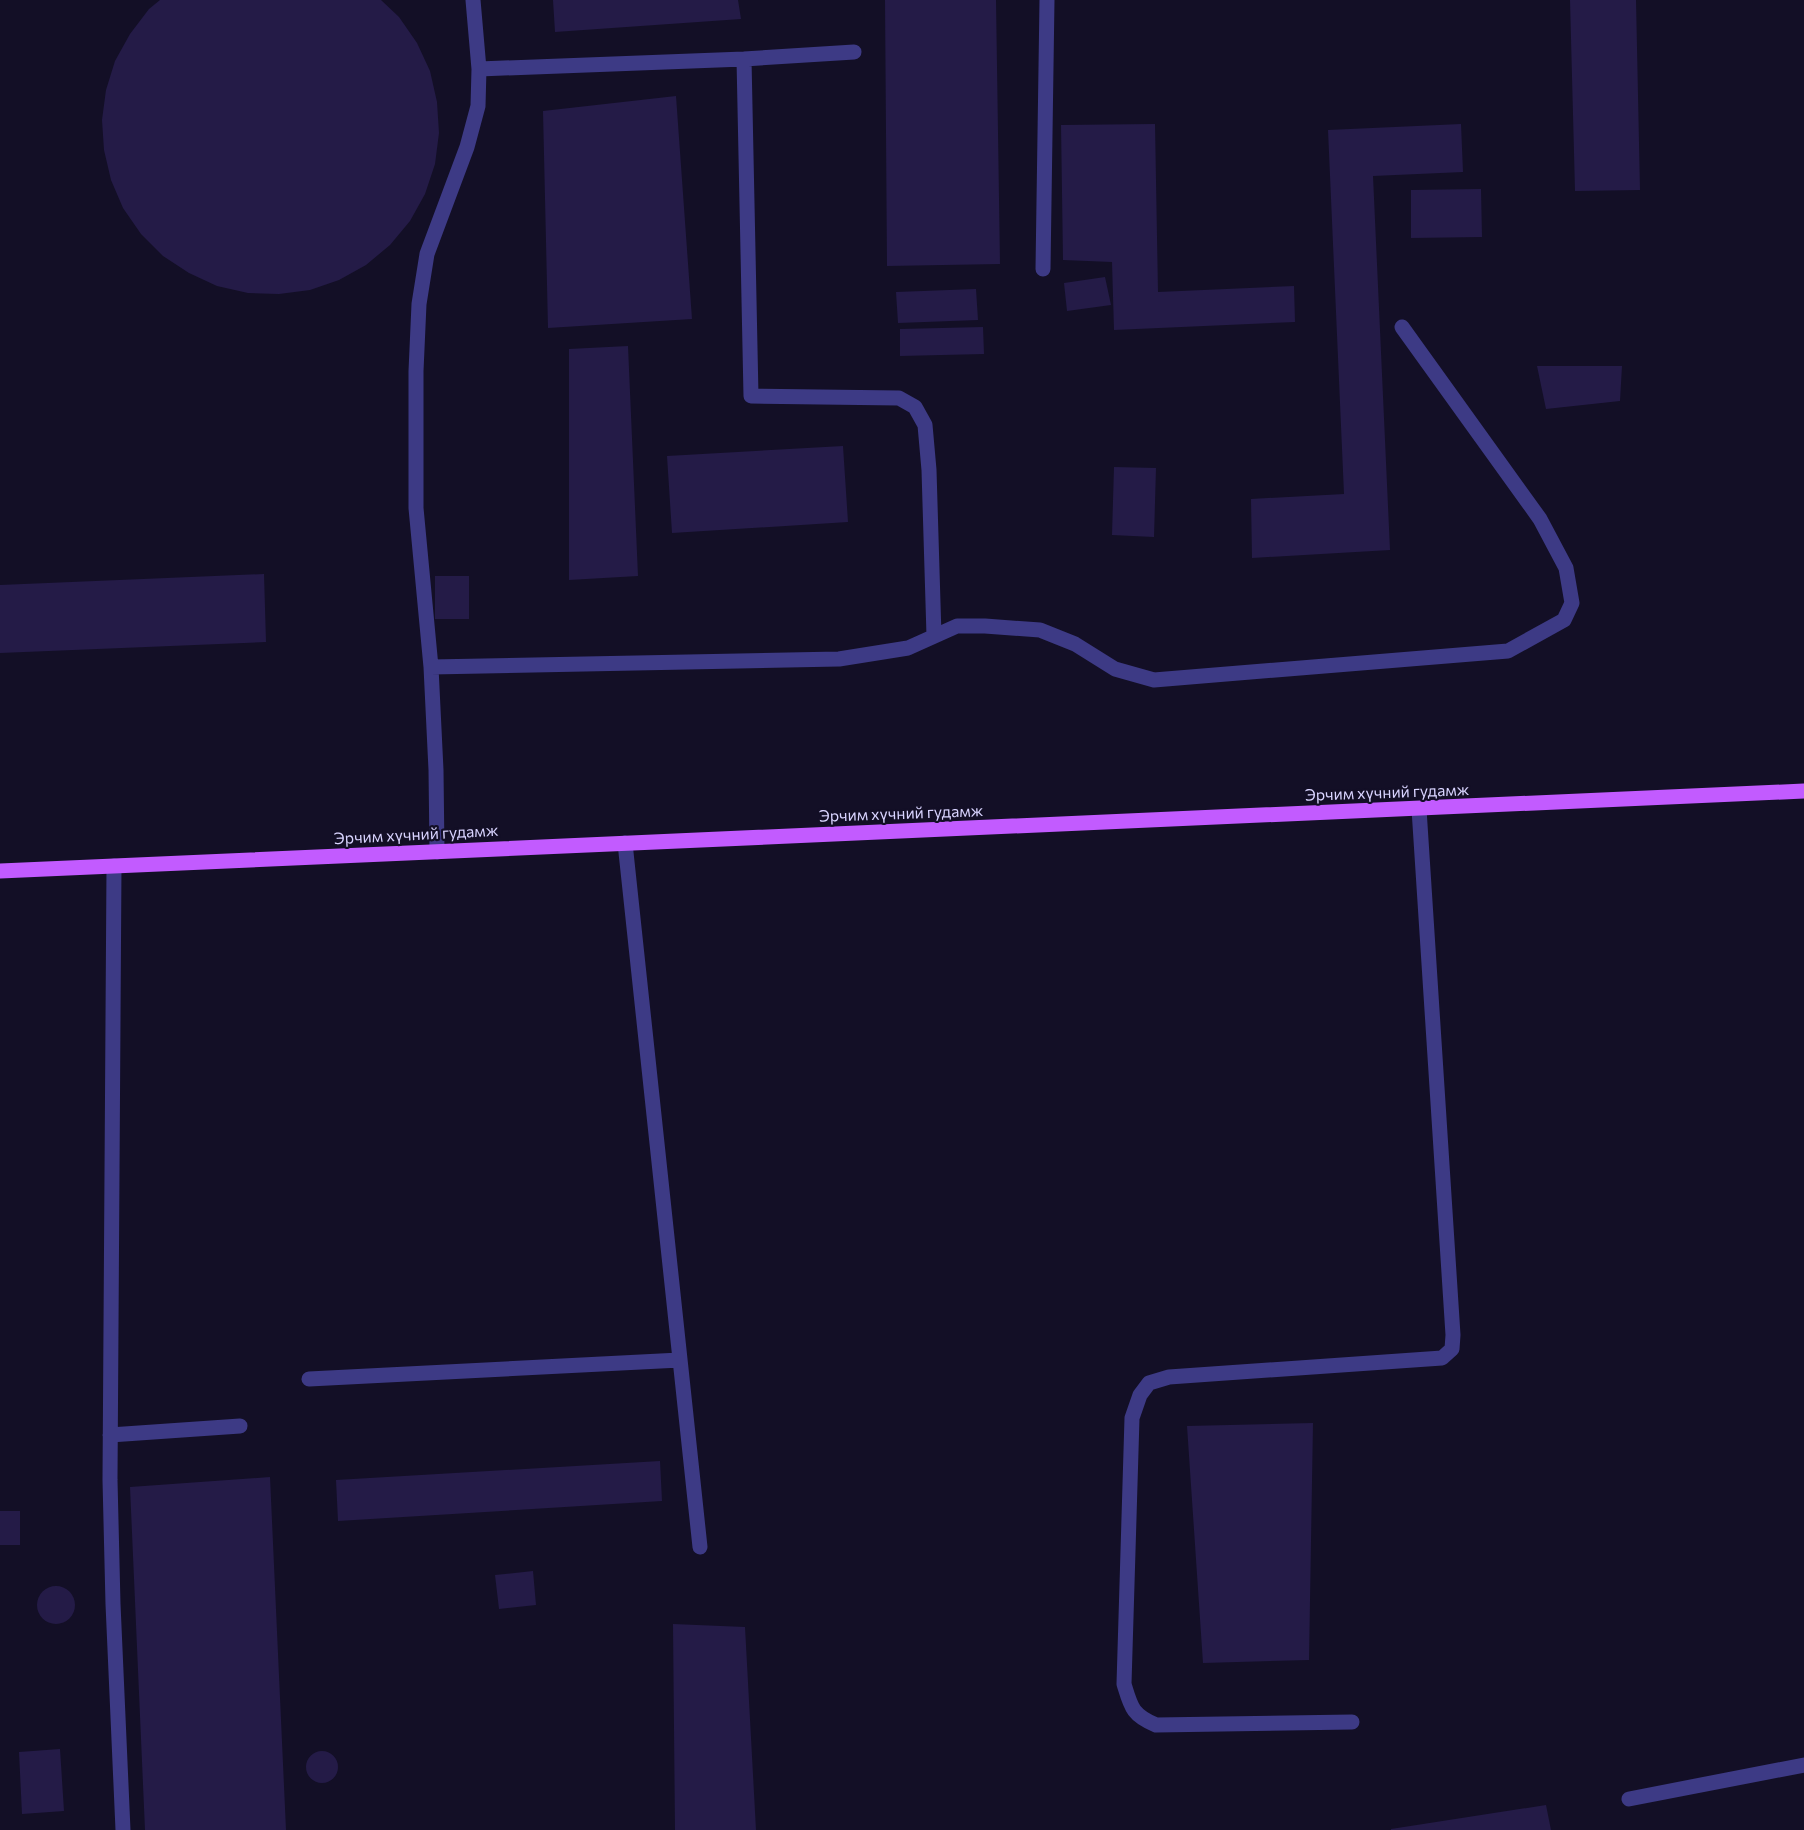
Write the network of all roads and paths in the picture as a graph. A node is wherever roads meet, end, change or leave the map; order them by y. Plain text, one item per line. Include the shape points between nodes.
1 (473, 0) edge
2 (1047, 0) edge
3 (854, 52) dead end
4 (744, 59) junction
5 (479, 69) junction
6 (1043, 269) dead end
7 (1402, 327) dead end
8 (934, 636) junction
9 (431, 667) junction
10 (1804, 792) edge
11 (1419, 809) junction
12 (625, 843) junction
13 (437, 852) junction
14 (114, 866) junction
15 (0, 871) edge
16 (680, 1360) junction
17 (309, 1379) dead end
18 (240, 1426) dead end
19 (110, 1435) junction
20 (700, 1547) dead end
21 (1352, 1722) dead end
22 (1804, 1765) edge
23 (1629, 1799) dead end
24 (123, 1830) edge

1 - 5 lane
2 - 6 lane
3 - 4 lane
4 - 5 lane
4 - 8 lane via 751,396 899,398 915,406 925,425 929,470
5 - 9 lane via 478,106 427,254 419,304 416,508
7 - 8 lane via 1540,519 1566,568 1572,603 1564,620 1508,651 1154,680 1115,669 1075,644 1040,630 957,626
8 - 9 lane via 908,648 839,659
9 - 13 lane
10 - 11 main road, Эрчим хүчний гудамж
11 - 12 main road, Эрчим хүчний гудамж
11 - 21 lane via 1452,1349 1442,1358 1169,1377 1149,1383 1132,1418 1124,1684 1139,1718 1156,1725
12 - 13 main road, Эрчим хүчний гудамж
12 - 16 lane
13 - 14 main road, Эрчим хүчний гудамж
14 - 15 main road, Эрчим хүчний гудамж
14 - 19 lane
16 - 17 lane
16 - 20 lane
18 - 19 lane
19 - 24 lane
22 - 23 lane

